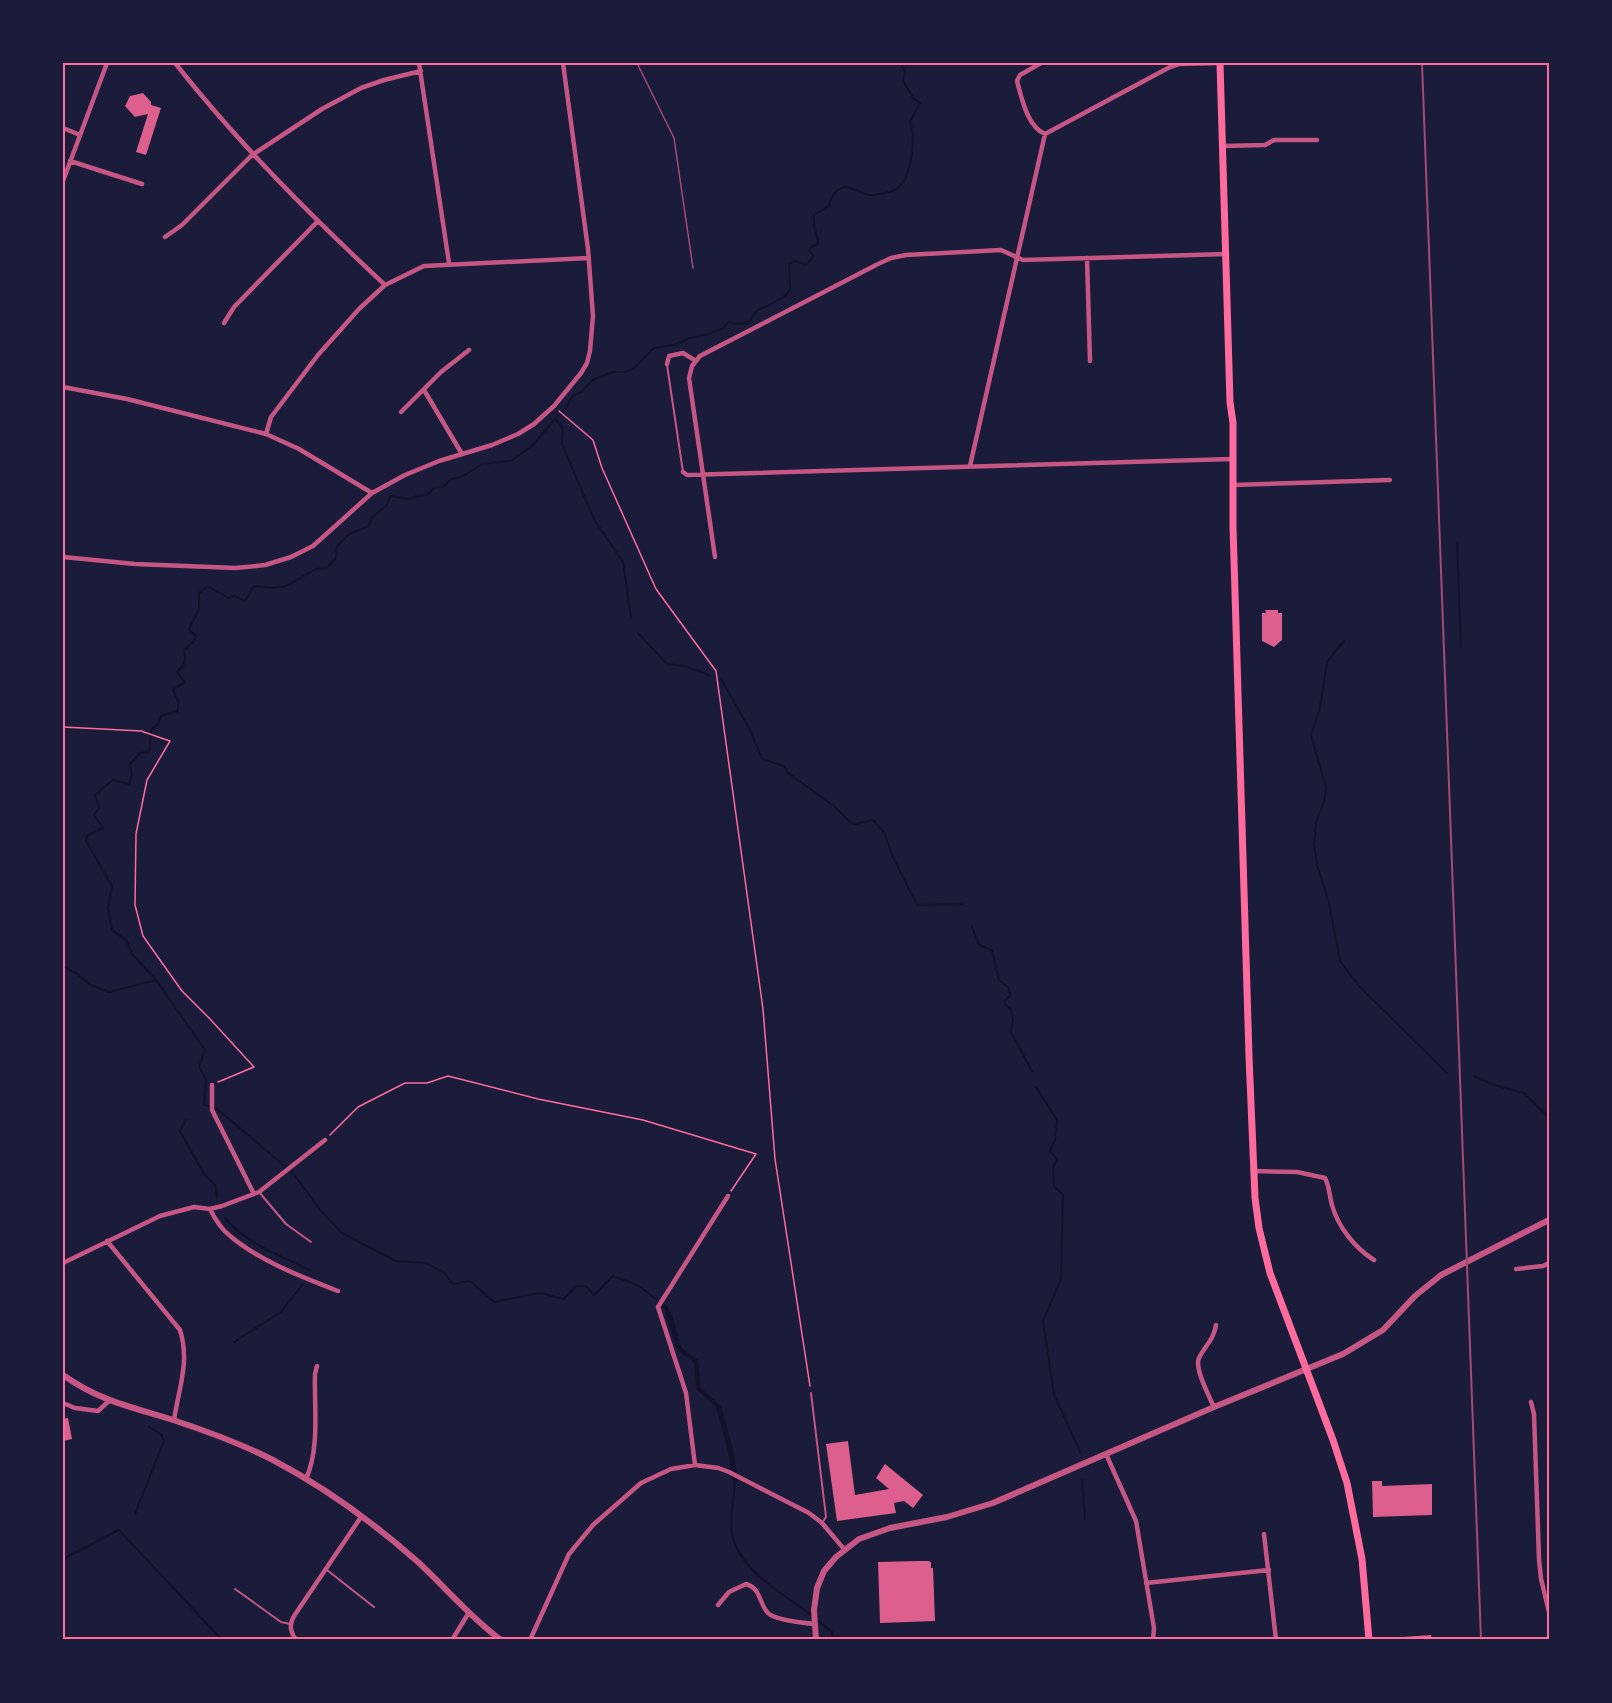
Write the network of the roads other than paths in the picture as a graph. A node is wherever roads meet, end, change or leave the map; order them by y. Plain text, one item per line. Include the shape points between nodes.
1 (107, 63) edge
2 (185, 63) edge
3 (419, 63) edge
4 (563, 63) edge
5 (1041, 63) edge
6 (1220, 63) edge
7 (177, 65) edge
8 (421, 71) junction
9 (63, 128) edge
10 (1045, 134) junction
11 (80, 135) junction
12 (1317, 140) dead end
13 (1223, 146) junction
14 (252, 155) junction
15 (70, 161) junction
16 (63, 181) edge
17 (142, 184) dead end
18 (317, 222) junction
19 (165, 237) dead end
20 (1226, 254) junction
21 (589, 258) junction
22 (1017, 258) junction
23 (1087, 258) junction
24 (448, 263) junction
25 (385, 285) junction
26 (224, 323) dead end
27 (469, 350) dead end
28 (696, 361) junction
29 (1090, 361) dead end
30 (667, 364) joint
31 (63, 387) edge
32 (424, 390) junction
33 (401, 412) dead end
34 (267, 434) junction
35 (462, 454) junction
36 (1233, 459) junction
37 (969, 466) junction
38 (682, 472) joint
39 (702, 474) junction
40 (1390, 480) dead end
41 (1233, 485) junction
42 (372, 493) junction
43 (715, 556) dead end
44 (63, 557) edge
45 (212, 1085) road end
46 (325, 1140) road end
47 (1253, 1171) junction
48 (257, 1193) junction
49 (728, 1196) road end
50 (210, 1209) junction
51 (1549, 1220) edge
52 (107, 1242) junction
53 (311, 1242) dead end
54 (1374, 1260) dead end
55 (63, 1263) edge
56 (1549, 1263) edge
57 (1516, 1269) dead end
58 (338, 1291) dead end
59 (1216, 1325) dead end
60 (317, 1366) dead end
61 (1306, 1369) junction
62 (63, 1375) edge
63 (811, 1393) road end
64 (109, 1401) junction
65 (1531, 1402) dead end
66 (63, 1403) edge
67 (1214, 1407) junction
68 (174, 1420) junction
69 (1106, 1454) junction
70 (695, 1465) junction
71 (306, 1479) junction
72 (361, 1517) junction
73 (822, 1522) junction
74 (1264, 1534) dead end
75 (844, 1549) junction
76 (327, 1570) junction
77 (1269, 1570) junction
78 (1146, 1584) junction
79 (235, 1589) dead end
80 (718, 1605) dead end
81 (374, 1607) dead end
82 (1549, 1612) edge
83 (468, 1614) junction
84 (814, 1623) junction
85 (290, 1624) junction
86 (296, 1640) edge
87 (452, 1640) edge
88 (501, 1640) edge
89 (530, 1640) edge
90 (816, 1640) edge
91 (1154, 1640) edge
92 (1276, 1640) edge
93 (1369, 1640) edge

1 - 11 street
2 - 7 street
3 - 8 street
4 - 21 street
5 - 10 street via 1017,81 1037,130
6 - 10 street via 1170,67
6 - 13 main road
7 - 14 street
8 - 14 street via 361,88
8 - 24 street
9 - 11 street
10 - 22 street
11 - 15 street
12 - 13 street
13 - 20 main road
14 - 18 street
14 - 19 street
15 - 16 street
15 - 17 street
18 - 25 street
18 - 26 street via 234,307
20 - 23 street
20 - 36 main road
21 - 24 street
21 - 35 street via 592,339 580,373 534,424 519,434
22 - 23 street
22 - 28 street via 1001,250 891,258 716,347
22 - 37 street
23 - 29 street
24 - 25 street via 424,266
25 - 34 street via 318,355 272,417
27 - 32 street
28 - 30 street via 683,353 669,356
28 - 39 street via 688,378
30 - 38 lane
31 - 34 street
32 - 33 street
32 - 35 street
34 - 42 street
35 - 42 street via 405,475
36 - 37 street
36 - 41 main road
37 - 39 street
38 - 39 street
39 - 43 street
40 - 41 street
41 - 47 main road
42 - 44 street via 313,546 291,558 265,565 193,567
45 - 48 street via 211,1107
46 - 48 street
47 - 54 street via 1297,1172 1325,1179 1335,1216 1360,1251
47 - 61 main road via 1264,1254
48 - 50 street
48 - 53 lane via 286,1224
49 - 70 street via 658,1310 686,1393
50 - 52 street via 194,1207 160,1216
50 - 58 street via 230,1236 253,1252
51 - 61 street via 1458,1265 1430,1283 1383,1330 1354,1349
52 - 55 street
52 - 68 street via 180,1330 186,1358
56 - 57 street
59 - 67 street via 1197,1366
60 - 71 street via 314,1448
61 - 67 street
61 - 93 main road via 1347,1483 1362,1559
62 - 64 street
63 - 73 lane via 826,1517
64 - 66 street via 98,1411
64 - 68 street
65 - 82 street via 1540,1569
67 - 69 street
68 - 71 street via 250,1450
69 - 75 street via 993,1503 876,1532
69 - 78 street via 1136,1521
70 - 73 street via 738,1475
70 - 89 street via 671,1469 648,1479 593,1525 569,1554
71 - 72 street
72 - 76 street
72 - 83 street via 419,1563
73 - 75 street
74 - 77 street
75 - 84 street via 824,1571 817,1588
76 - 81 lane
76 - 85 street
77 - 78 street
77 - 92 street
78 - 91 street
79 - 85 lane via 281,1622
80 - 84 street via 729,1592 746,1584 754,1587 769,1614
83 - 87 street
83 - 88 street
84 - 90 street
85 - 86 street

